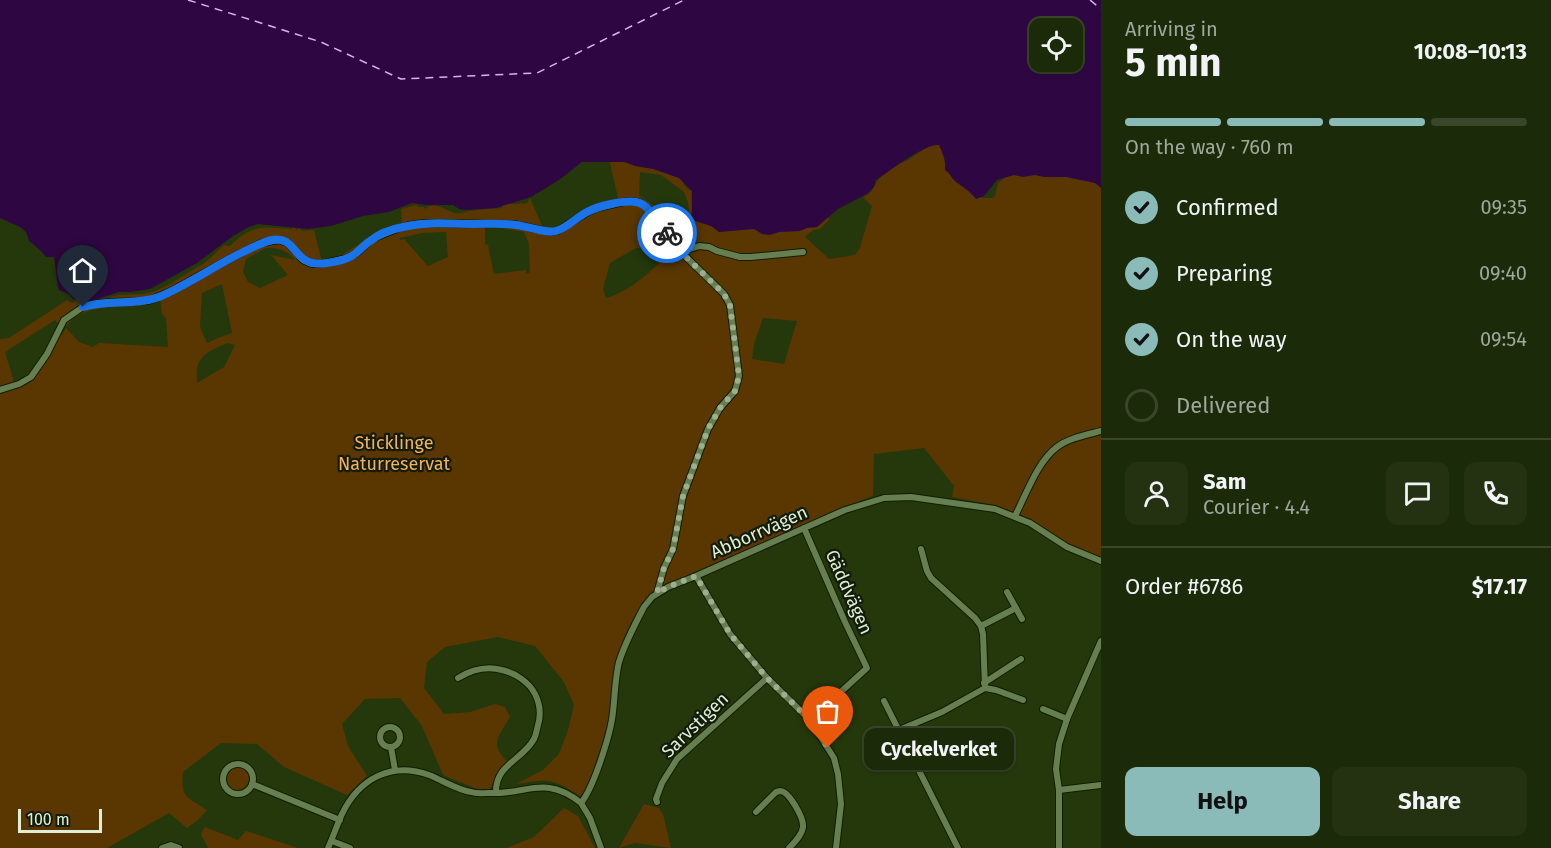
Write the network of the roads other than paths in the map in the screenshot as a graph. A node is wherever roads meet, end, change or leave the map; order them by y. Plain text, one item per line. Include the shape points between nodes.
1 (681, 252) junction
2 (803, 252) dead end
3 (0, 390) edge
4 (1101, 430) edge
5 (1015, 516) junction
6 (804, 528) junction
7 (921, 549) dead end
8 (1101, 561) edge
9 (696, 576) junction
10 (1007, 591) dead end
11 (657, 593) junction
12 (1016, 608) junction
13 (1022, 619) dead end
14 (981, 626) junction
15 (1101, 641) edge
16 (1021, 659) dead end
17 (458, 678) dead end
18 (767, 678) junction
19 (984, 686) junction
20 (1023, 700) dead end
21 (884, 701) dead end
22 (1043, 709) dead end
23 (1067, 719) junction
24 (810, 720) junction
25 (899, 730) junction
26 (392, 747) dead end
27 (395, 770) junction
28 (252, 784) junction
29 (1101, 785) edge
30 (1059, 790) junction
31 (496, 794) junction
32 (580, 802) junction
33 (657, 802) dead end
34 (756, 812) dead end
35 (340, 819) junction
36 (332, 841) junction
37 (162, 848) edge
38 (179, 848) edge
39 (328, 848) edge
40 (350, 848) edge
41 (601, 848) edge
42 (789, 848) edge
43 (836, 848) edge
44 (958, 848) edge
45 (1059, 848) edge

1 - 2 street via 699,246 740,257
1 - 3 street via 649,209 628,201 597,208 550,232 514,224 409,225 372,239 347,258 325,263 312,264 288,243 271,240 147,301 83,307 64,320 30,377
1 - 11 street via 724,294 730,305 739,376 735,391 714,417 704,440 683,496 673,549
4 - 5 street via 1057,446 1046,458
5 - 6 street, Abborrvägen via 971,504 884,498
5 - 8 street, Abborrvägen via 1067,547
6 - 9 street, Abborrvägen
6 - 24 street, Gäddvägen via 867,668
7 - 14 street via 932,578
9 - 11 street, Abborrvägen
9 - 18 street via 730,634
10 - 12 street
11 - 32 street, Abborrvägen via 644,607 620,659 611,723 589,791
12 - 13 street
12 - 14 street
14 - 19 street
15 - 23 street
16 - 19 street
17 - 31 street via 479,669 500,669 526,683 539,702 540,720 534,738 502,771
18 - 24 street
18 - 33 street, Sarvstigen via 676,759 662,783
19 - 20 street
19 - 25 street via 942,712
21 - 25 street
22 - 23 street
23 - 30 street via 1056,769
24 - 43 street via 834,758 838,774 841,804
25 - 44 street
26 - 27 street
27 - 31 street via 422,772 470,792
27 - 35 street via 364,785
28 - 28 street via 252,774 242,764 228,767 223,775 224,784 232,793 242,793
28 - 35 street
29 - 30 street
30 - 45 street
31 - 32 street via 549,787 565,791
32 - 41 street
34 - 42 street via 776,792 783,791 803,821 801,833
35 - 36 street
36 - 39 street
36 - 40 street
37 - 38 street

